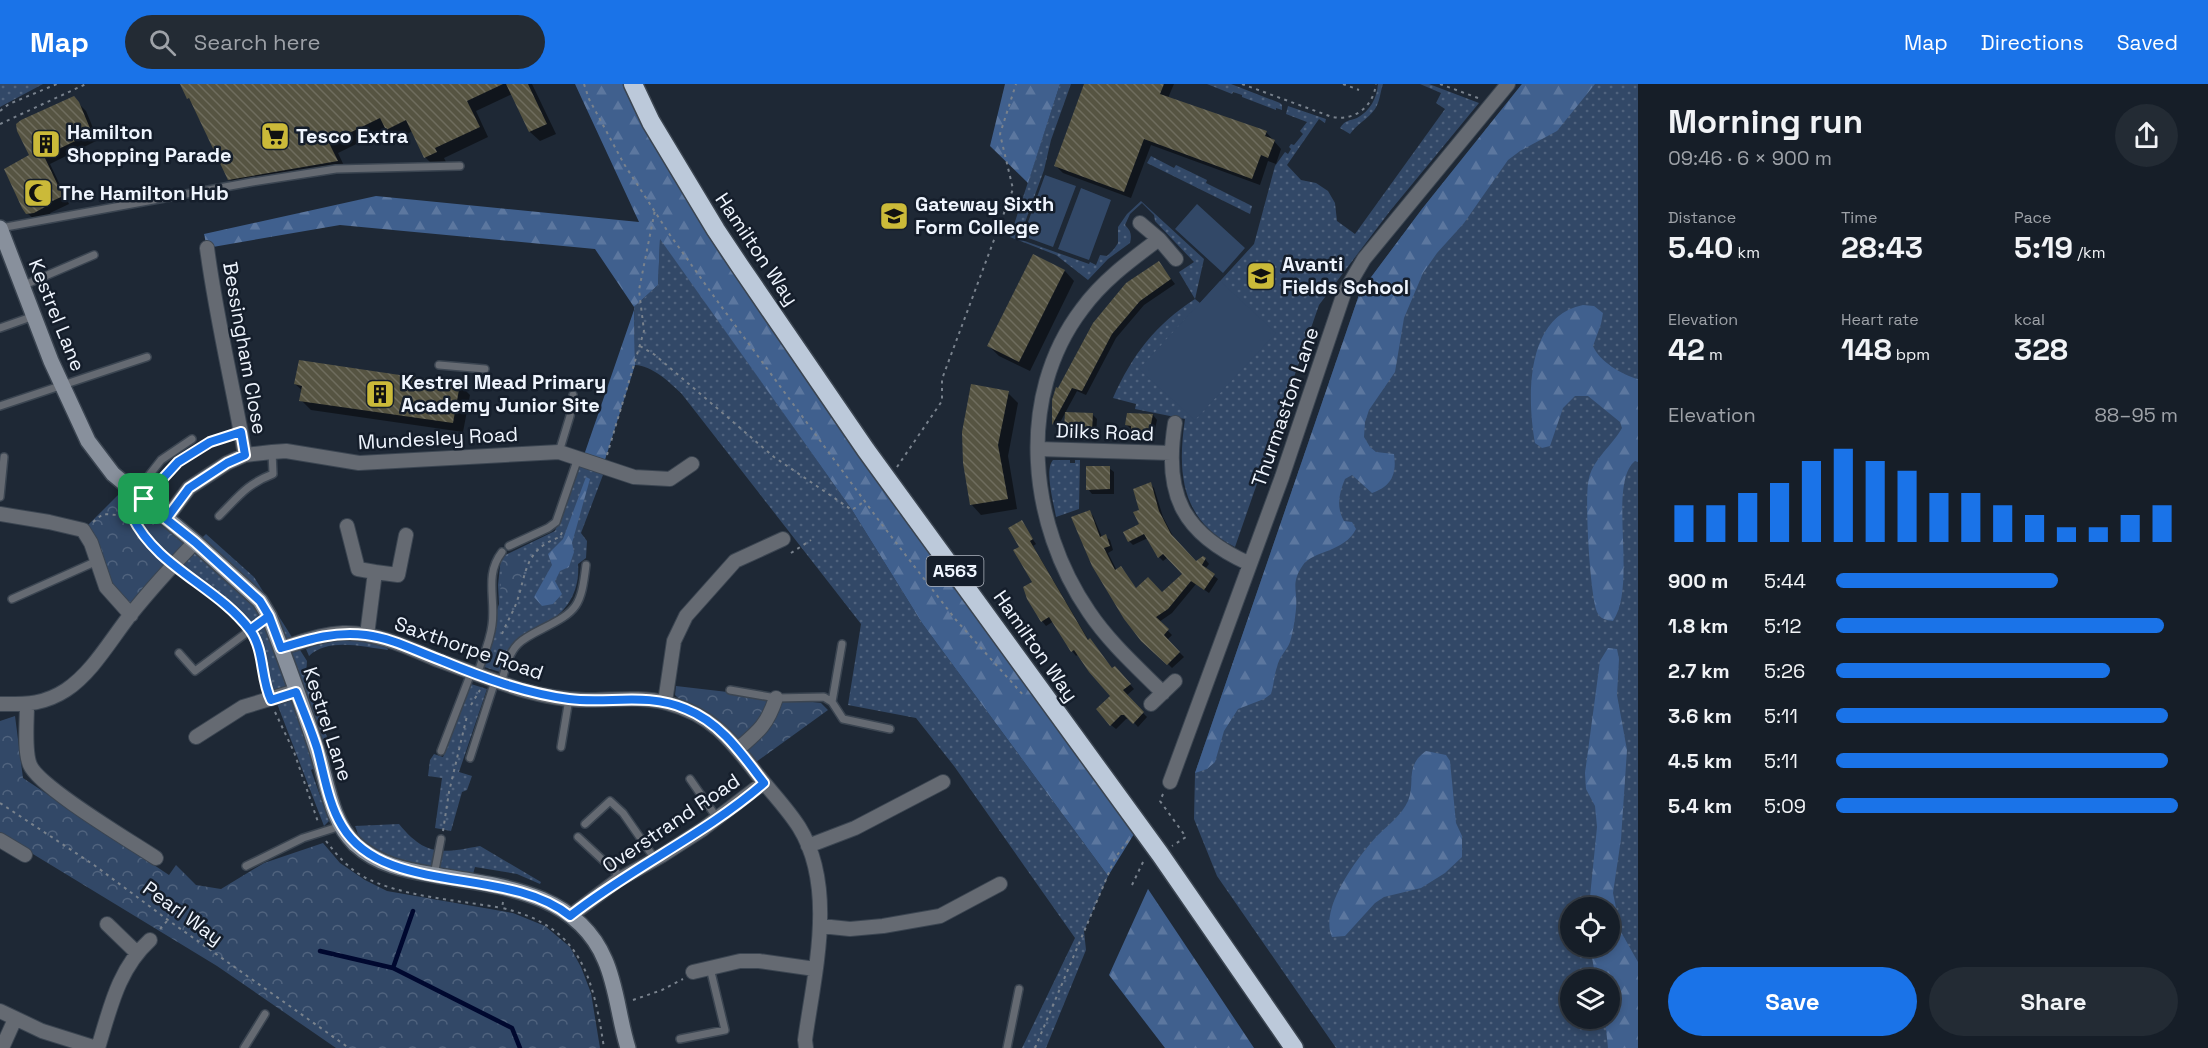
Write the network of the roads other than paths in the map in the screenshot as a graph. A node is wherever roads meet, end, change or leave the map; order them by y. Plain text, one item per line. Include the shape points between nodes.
1 (633, 84) edge
2 (1508, 84) edge
3 (460, 166) dead end
4 (1140, 223) dead end
5 (0, 228) edge
6 (1160, 239) junction
7 (207, 248) dead end
8 (94, 255) dead end
9 (1176, 259) dead end
10 (22, 286) junction
11 (34, 316) junction
12 (0, 328) edge
13 (147, 357) dead end
14 (439, 365) dead end
15 (485, 369) dead end
16 (63, 386) junction
17 (573, 395) dead end
18 (0, 406) edge
19 (1175, 423) dead end
20 (192, 439) dead end
21 (1038, 448) junction
22 (272, 452) junction
23 (559, 452) junction
24 (1171, 453) junction
25 (245, 455) junction
26 (4, 457) dead end
27 (578, 458) junction
28 (692, 464) dead end
29 (140, 496) junction
30 (0, 498) edge
31 (0, 514) edge
32 (219, 516) dead end
33 (166, 519) junction
34 (347, 526) dead end
35 (406, 535) dead end
36 (783, 540) dead end
37 (195, 542) junction
38 (509, 546) dead end
39 (501, 552) dead end
40 (97, 561) junction
41 (1250, 564) junction
42 (586, 565) dead end
43 (375, 572) junction
44 (12, 599) dead end
45 (131, 615) junction
46 (269, 616) junction
47 (367, 635) junction
48 (842, 644) dead end
49 (281, 648) junction
50 (178, 653) dead end
51 (474, 674) junction
52 (1175, 681) dead end
53 (498, 682) junction
54 (730, 690) dead end
55 (296, 692) junction
56 (1163, 693) junction
57 (776, 698) junction
58 (569, 699) junction
59 (665, 702) junction
60 (832, 702) junction
61 (0, 704) edge
62 (1151, 704) dead end
63 (27, 705) junction
64 (890, 729) dead end
65 (196, 737) dead end
66 (561, 747) dead end
67 (738, 749) junction
68 (441, 751) dead end
69 (470, 758) dead end
70 (690, 779) dead end
71 (943, 782) dead end
72 (1170, 782) road end
73 (764, 783) junction
74 (717, 818) junction
75 (585, 824) dead end
76 (341, 826) junction
77 (578, 837) dead end
78 (441, 839) dead end
79 (0, 840) edge
80 (808, 846) junction
81 (25, 855) dead end
82 (156, 858) dead end
83 (655, 860) junction
84 (246, 866) dead end
85 (434, 875) junction
86 (622, 878) junction
87 (1000, 884) dead end
88 (570, 916) junction
89 (107, 924) dead end
90 (821, 926) junction
91 (150, 940) dead end
92 (136, 953) junction
93 (710, 968) junction
94 (815, 969) junction
95 (693, 972) road end
96 (1018, 989) dead end
97 (0, 1011) edge
98 (265, 1014) dead end
99 (15, 1019) junction
100 (680, 1039) dead end
101 (2, 1048) edge
102 (97, 1048) edge
103 (244, 1048) edge
104 (628, 1048) edge
105 (806, 1048) edge
106 (1006, 1048) edge
107 (1294, 1048) edge

1 - 107 highway, Hamilton Way / A563 via 651,122 716,230 888,479 1156,849
2 - 41 street, Thurmaston Lane via 1364,259 1344,293
3 - 5 lane via 336,169
4 - 6 street
5 - 10 street, Kestrel Lane
6 - 9 street
6 - 21 street via 1102,285 1071,324 1045,384
7 - 25 street, Bessingham Close
8 - 10 lane
10 - 11 street, Kestrel Lane
11 - 12 lane
11 - 16 street, Kestrel Lane
13 - 16 lane
14 - 15 lane
16 - 18 lane
16 - 29 street, Kestrel Lane via 88,441 112,474
17 - 23 lane
19 - 24 street
20 - 29 lane via 161,460
21 - 24 street, Dilks Road
21 - 56 street via 1045,516 1073,587 1110,639
22 - 23 street, Mundesley Road via 359,464
22 - 25 street, Mundesley Road
22 - 32 lane via 273,474 245,488
23 - 27 street, Mundesley Road
24 - 41 street via 1175,490 1190,521 1209,542
25 - 33 street, Mundesley Road via 189,488
26 - 30 lane
27 - 28 street, Mundesley Road via 634,477 670,479
27 - 38 lane via 556,522
29 - 33 street, Kestrel Lane
31 - 40 street via 83,530
33 - 37 street, Kestrel Lane
34 - 43 street via 358,569
35 - 43 street via 398,575
36 - 59 street via 735,561 686,616 674,641
37 - 45 street
37 - 46 street, Kestrel Lane via 260,601
39 - 51 lane via 491,576 492,627
40 - 44 lane
40 - 45 street via 106,587
41 - 72 street, Thurmaston Lane
42 - 53 lane via 584,588 576,607 518,645
43 - 47 street
45 - 63 street via 66,690
46 - 49 street, Kestrel Lane
46 - 50 lane via 195,671
47 - 49 street, Saxthorpe Road via 323,635
47 - 51 street, Saxthorpe Road
48 - 60 lane
49 - 55 street, Kestrel Lane
51 - 53 street, Saxthorpe Road
51 - 68 lane
52 - 56 street
53 - 58 street, Saxthorpe Road
53 - 69 lane
54 - 57 lane
55 - 65 street via 243,707
55 - 76 street, Kestrel Lane
56 - 62 street
57 - 60 lane via 824,697
57 - 67 street via 769,719
58 - 59 street, Saxthorpe Road
58 - 66 lane
59 - 67 street, Saxthorpe Road via 714,725
60 - 64 lane via 843,719
61 - 63 street
63 - 82 street via 28,762 34,774
67 - 73 street, Saxthorpe Road
70 - 74 lane
71 - 80 street via 855,828
73 - 74 street, Overstrand Road
73 - 80 street, Saxthorpe Road via 800,828
74 - 83 street, Overstrand Road
75 - 83 lane via 610,801
76 - 84 lane via 303,838
76 - 85 street, Kestrel Lane via 372,858
77 - 86 lane
78 - 85 lane
79 - 81 street
80 - 90 street, Saxthorpe Road via 817,876
83 - 86 street, Overstrand Road
85 - 88 street, Kestrel Lane via 541,897
86 - 88 street, Overstrand Road
87 - 90 street via 940,916 850,929
88 - 104 street, Kestrel Lane via 582,926 605,960
89 - 92 street
90 - 94 street, Saxthorpe Road
91 - 92 street
92 - 102 street via 118,982
93 - 94 street via 759,961
93 - 95 street
93 - 100 lane via 725,1030
94 - 105 street, Saxthorpe Road
96 - 106 lane
97 - 99 street
98 - 103 lane
99 - 101 street
99 - 102 street

